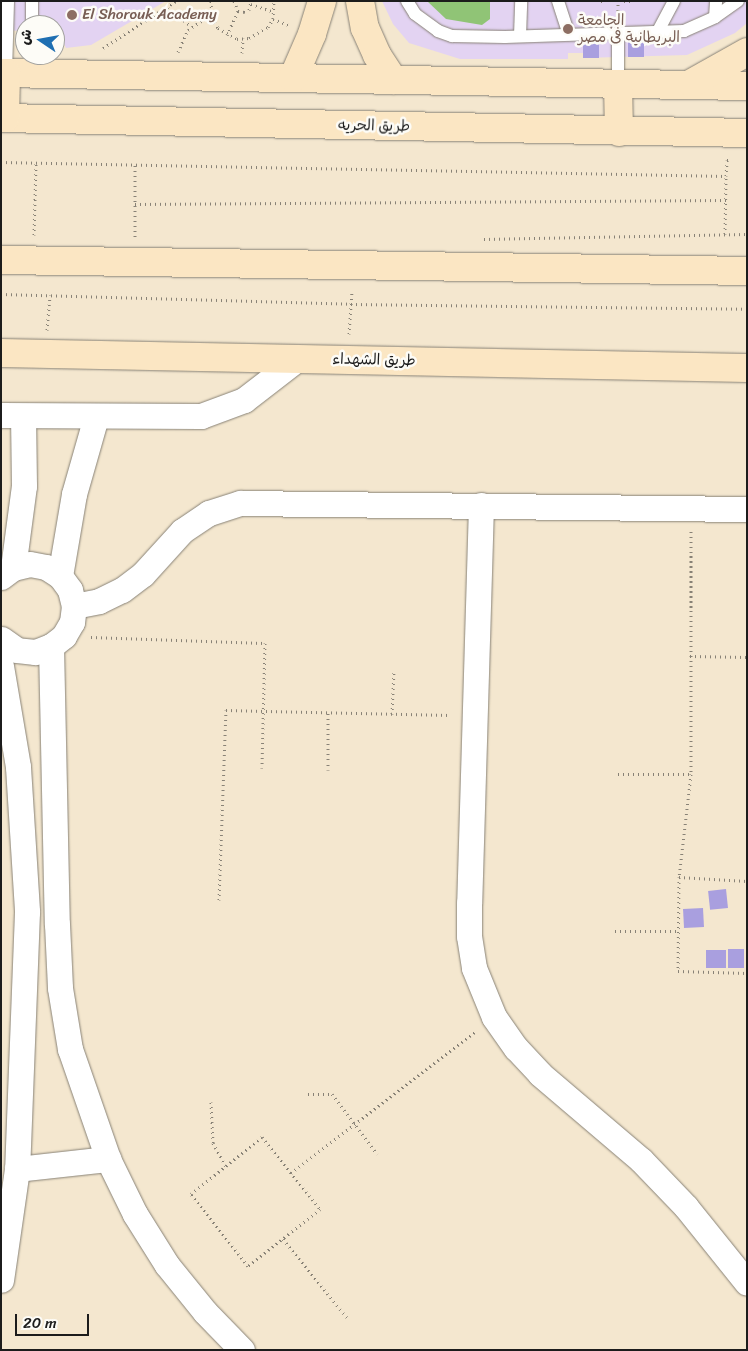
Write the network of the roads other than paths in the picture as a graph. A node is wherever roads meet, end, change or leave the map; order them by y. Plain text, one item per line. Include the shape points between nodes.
1 (8, 1) edge
2 (32, 1) edge
3 (322, 1) edge
4 (360, 1) edge
5 (407, 1) edge
6 (521, 1) edge
7 (558, 1) edge
8 (674, 1) edge
9 (716, 1) edge
10 (738, 1) edge
11 (32, 15) edge
12 (715, 17) junction
13 (618, 33) junction
14 (656, 33) junction
15 (569, 34) junction
16 (520, 36) junction
17 (747, 52) edge
18 (18, 69) edge
19 (293, 78) junction
20 (393, 80) junction
21 (618, 84) junction
22 (688, 86) junction
23 (747, 86) edge
24 (3, 118) edge
25 (619, 132) junction
26 (747, 133) edge
27 (1, 260) edge
28 (747, 271) edge
29 (1, 353) edge
30 (297, 358) junction
31 (747, 368) edge
32 (12, 415) edge
33 (96, 417) junction
34 (482, 505) junction
35 (747, 509) edge
36 (7, 573) edge
37 (60, 576) junction
38 (74, 606) junction
39 (1, 640) edge
40 (58, 641) junction
41 (1, 666) edge
42 (12, 1058) edge
43 (108, 1159) junction
44 (17, 1169) junction
45 (1, 1280) edge
46 (747, 1284) edge
47 (242, 1350) edge

1 - 18 lane
2 - 11 lane
3 - 19 street
4 - 20 street via 369,37
5 - 16 lane via 426,24 452,36
6 - 16 lane
7 - 15 lane
8 - 14 lane
9 - 12 lane
10 - 12 lane
12 - 14 lane via 684,31
13 - 14 lane
13 - 15 lane
13 - 21 lane
15 - 16 lane
17 - 22 street
18 - 19 street
18 - 24 street
19 - 20 street
20 - 21 street
21 - 22 street
21 - 25 street
22 - 23 street
24 - 25 street, طريق الحريه
25 - 26 street, طريق الحريه
27 - 28 street
29 - 30 street, طريق الشهداء
30 - 31 street, طريق الشهداء
30 - 33 street via 244,400 215,413 201,416
32 - 33 street
32 - 36 street via 24,486
33 - 37 street via 74,494
34 - 35 street
34 - 38 street via 240,502 209,513 182,531 143,574 122,590 99,601
34 - 46 street via 469,936 474,968 494,1017 516,1048 540,1074 619,1140 679,1200
36 - 37 street via 30,564 46,567
37 - 38 street via 70,590
38 - 40 street via 72,622
39 - 40 street via 17,650 35,652
40 - 43 street via 60,988 70,1049
41 - 42 street via 18,767 27,930
42 - 44 street
43 - 44 street
43 - 47 street via 134,1214 167,1264 205,1312
44 - 45 street

